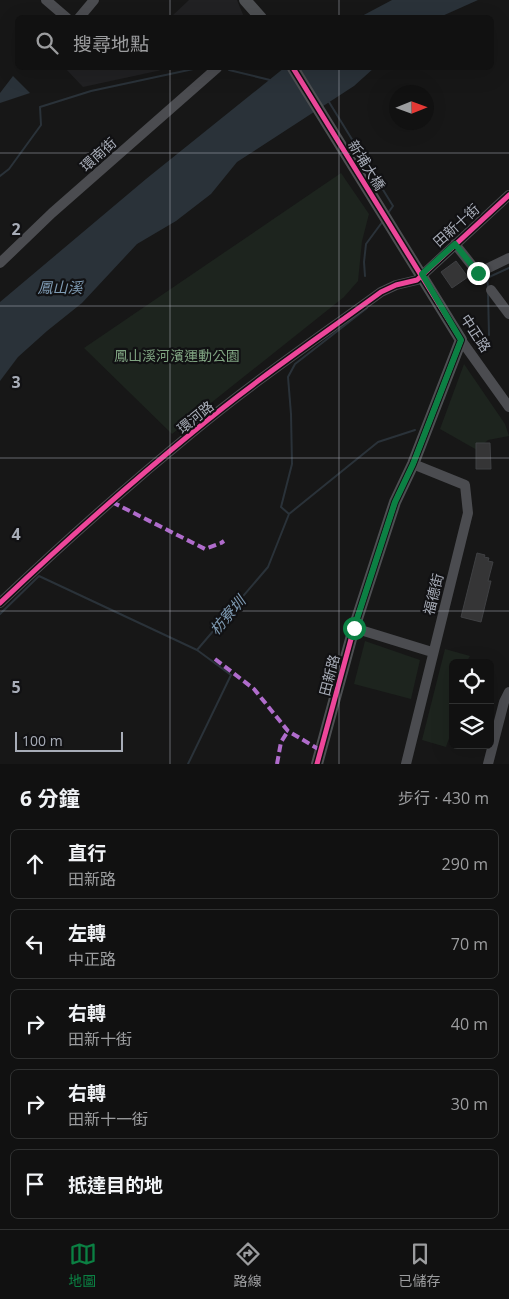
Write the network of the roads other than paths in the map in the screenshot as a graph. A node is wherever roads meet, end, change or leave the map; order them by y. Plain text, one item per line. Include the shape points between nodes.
1 (46, 0) edge
2 (94, 0) edge
3 (245, 0) edge
4 (257, 0) edge
5 (64, 15) edge
6 (82, 15) edge
7 (259, 15) edge
8 (261, 15) edge
9 (215, 70) edge
10 (294, 70) edge
11 (509, 195) edge
12 (455, 244) junction
13 (509, 258) edge
14 (0, 263) edge
15 (422, 274) junction
16 (492, 290) dead end
17 (509, 314) edge
18 (461, 340) junction
19 (509, 407) edge
20 (413, 464) junction
21 (0, 602) edge
22 (354, 628) junction
23 (432, 652) junction
24 (509, 692) edge
25 (317, 764) edge
26 (406, 764) edge
27 (488, 764) edge

1 - 5 street
2 - 6 street
3 - 7 main road
4 - 8 main road
9 - 14 street, 環南街
10 - 15 main road, 新埔大橋
11 - 12 street, 田新十街
12 - 13 street via 478,273
12 - 15 street, 田新十街
15 - 18 main road, 中正路
15 - 21 street, 環河路 via 417,280 381,292 252,385 193,432
16 - 17 street
18 - 19 street, 中正路
18 - 20 main road, 田新路
20 - 22 main road, 田新路 via 395,502
20 - 23 street, 福德街 via 466,485 468,513
22 - 23 street
22 - 25 main road, 田新路
23 - 26 street, 福德街
24 - 27 street

